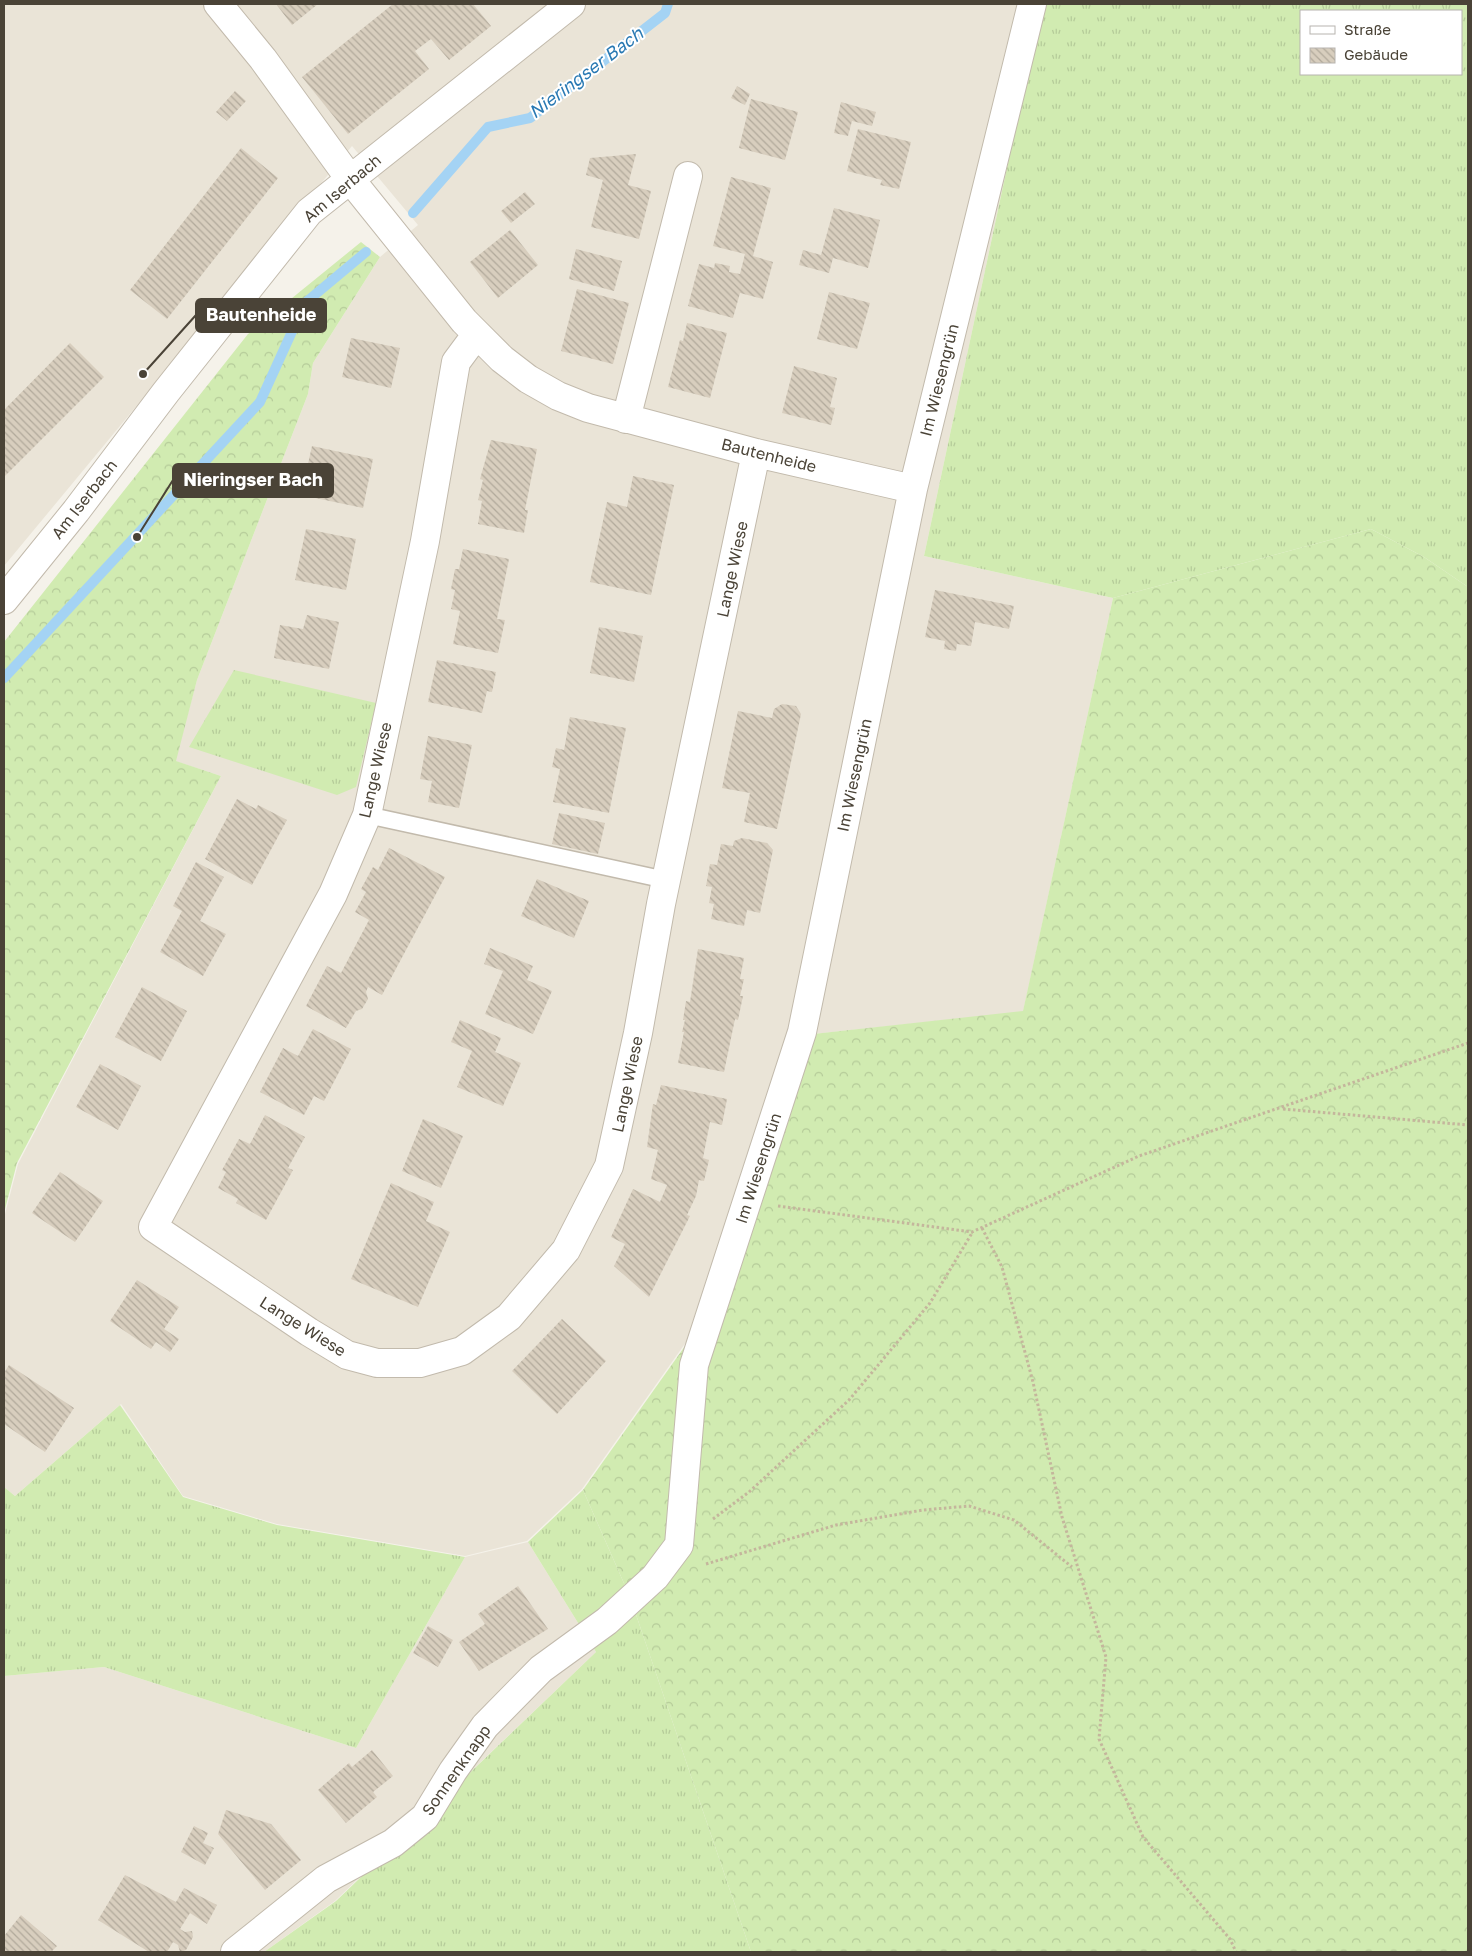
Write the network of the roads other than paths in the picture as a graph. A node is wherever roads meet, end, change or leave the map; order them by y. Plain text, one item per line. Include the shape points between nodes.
1 (218, 4) edge
2 (571, 4) edge
3 (1032, 4) edge
4 (688, 176) dead end
5 (350, 179) junction
6 (476, 335) junction
7 (626, 419) junction
8 (756, 453) junction
9 (913, 489) junction
10 (4, 600) edge
11 (367, 815) junction
12 (666, 880) junction
13 (678, 1545) joint
14 (235, 1952) edge

1 - 5 street, Bautenheide via 263,59
2 - 5 street, Am Iserbach
3 - 9 street, Im Wiesengrün
4 - 7 street
5 - 6 street, Bautenheide
5 - 10 street, Am Iserbach via 309,212
6 - 7 street, Bautenheide via 528,378 558,396
6 - 11 street, Lange Wiese via 456,362 425,542
7 - 8 street, Bautenheide
8 - 9 street, Bautenheide
8 - 12 street, Lange Wiese
9 - 13 street, Im Wiesengrün via 802,1032 694,1365
11 - 12 lane
11 - 12 street, Lange Wiese via 334,894 153,1227 309,1332 348,1355 377,1363 420,1363 462,1351 509,1317 566,1250 609,1166
13 - 14 street, Sonnenknapp via 655,1577 607,1621 541,1669 485,1726 425,1817 393,1843 326,1879

